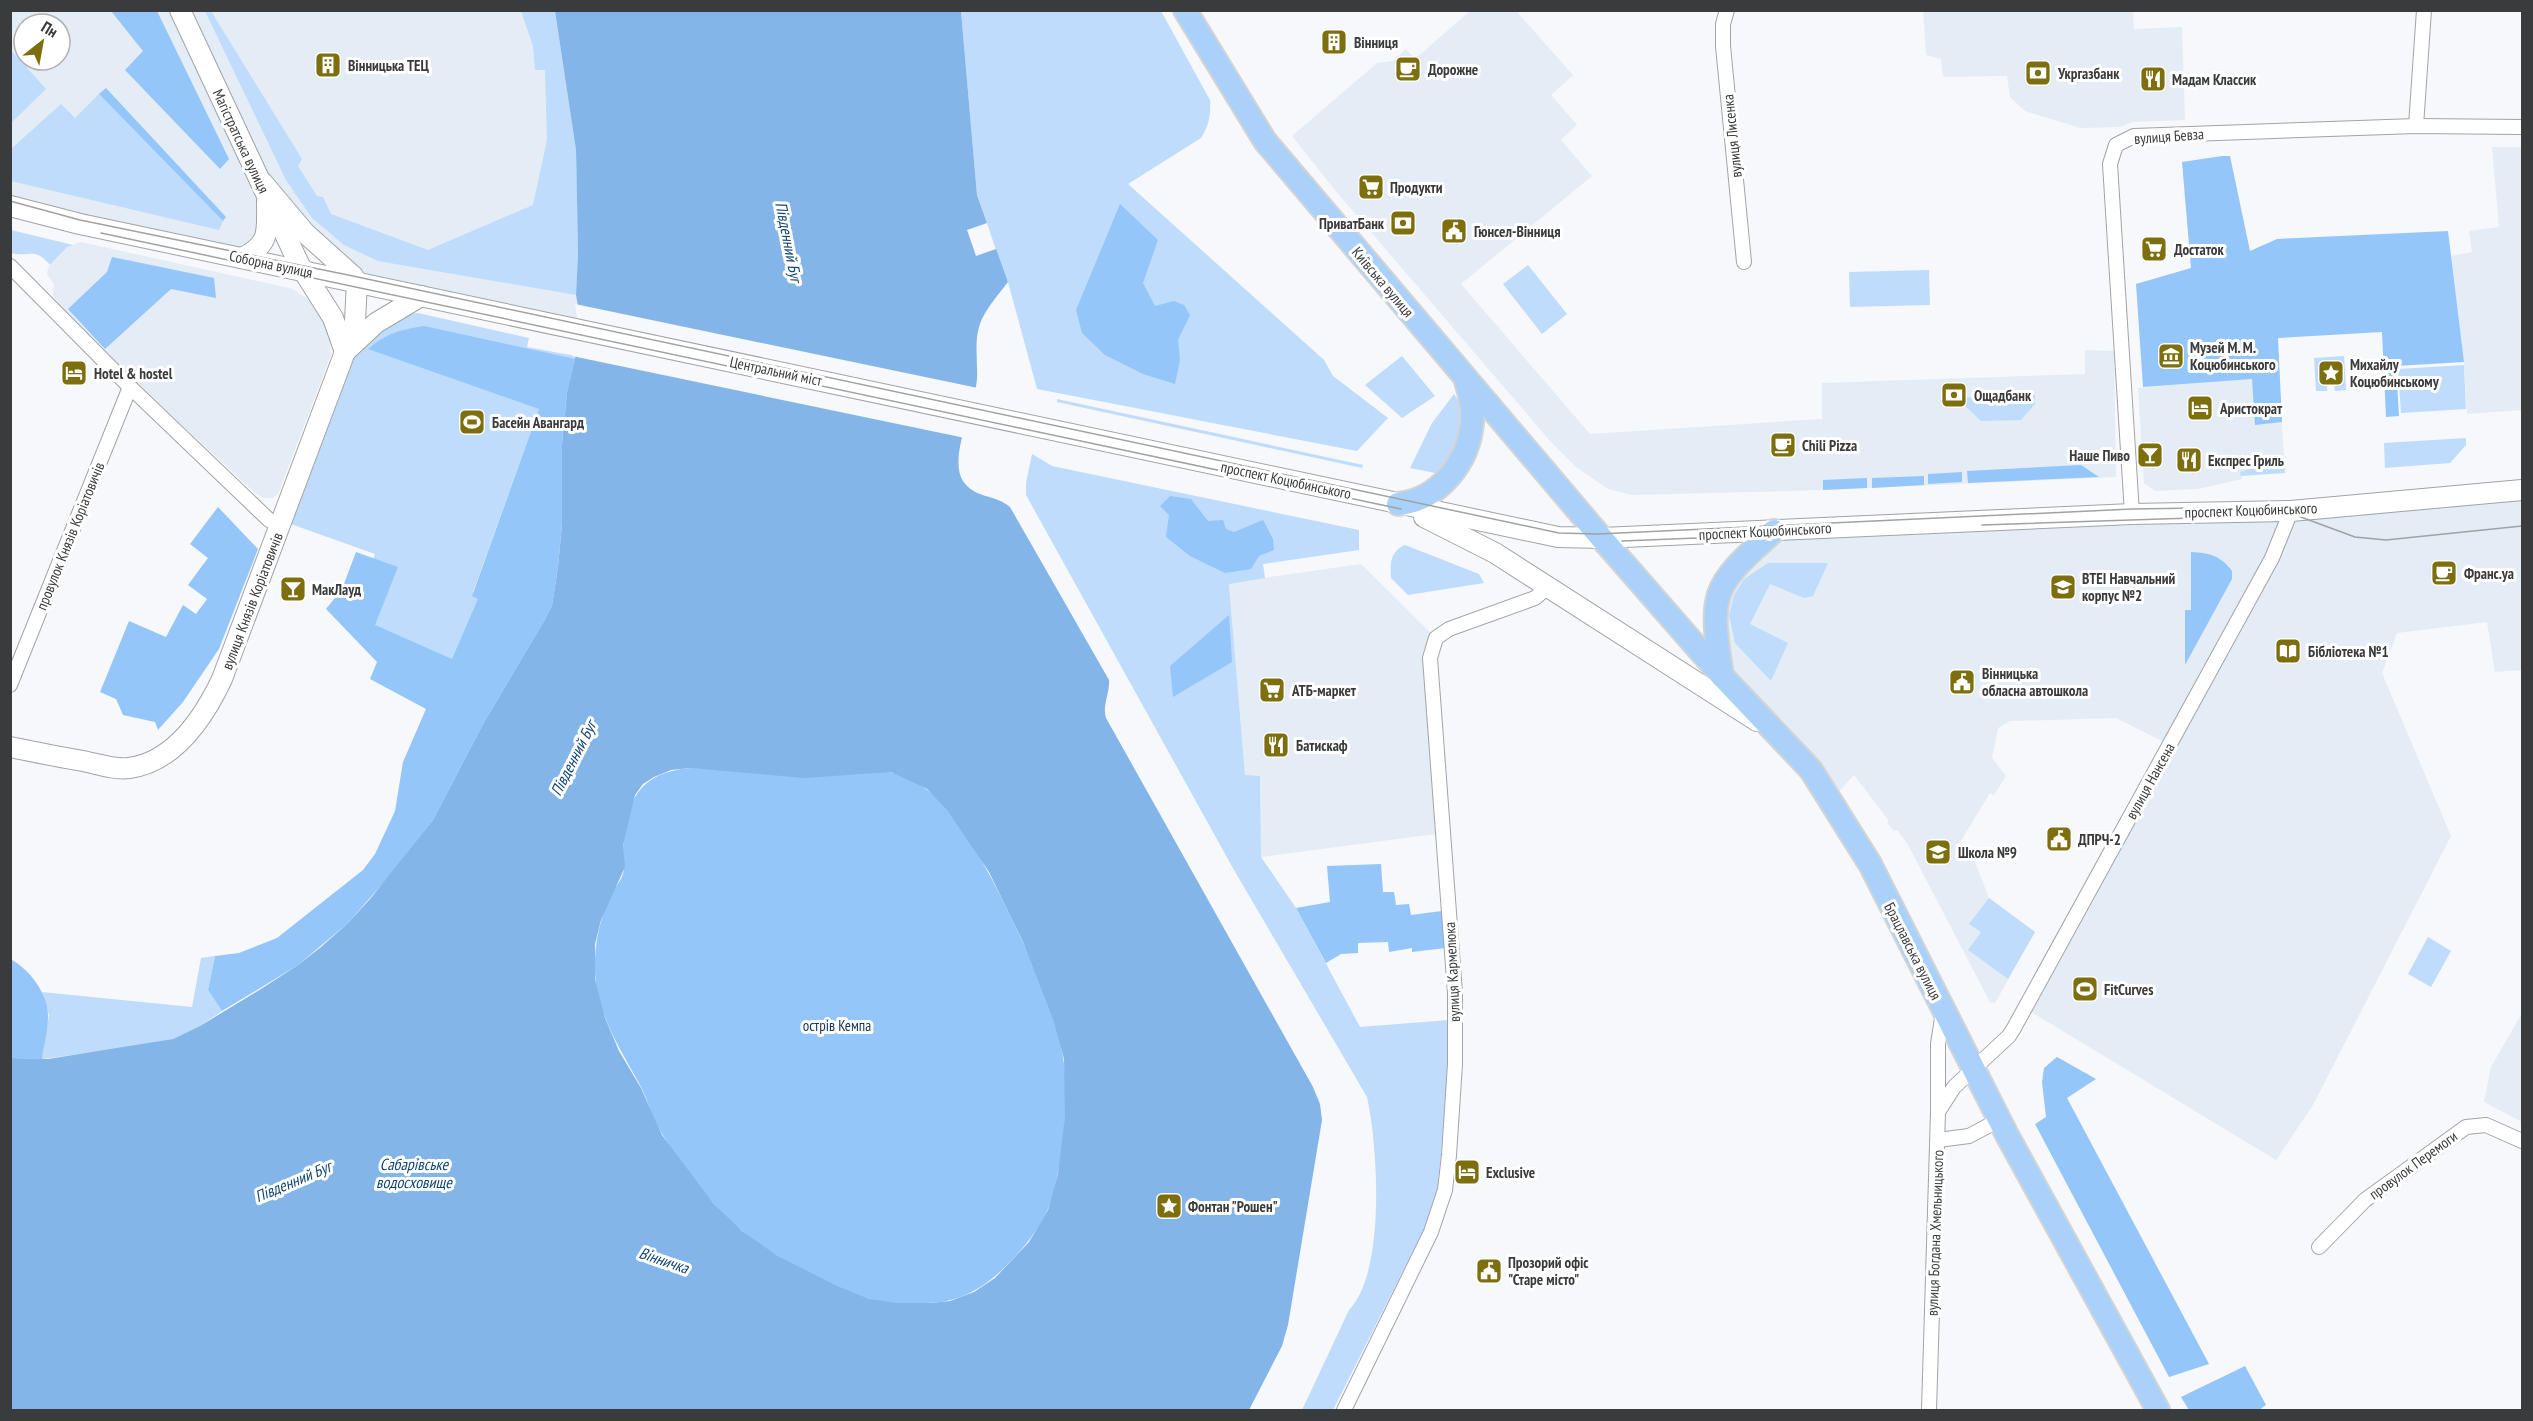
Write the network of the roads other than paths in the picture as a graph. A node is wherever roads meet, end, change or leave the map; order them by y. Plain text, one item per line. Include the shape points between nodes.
1 (180, 10) edge
2 (1185, 10) edge
3 (1727, 10) edge
4 (2424, 10) edge
5 (2416, 126) junction
6 (2523, 127) edge
7 (265, 190) junction
8 (10, 206) edge
9 (242, 258) junction
10 (1744, 262) dead end
11 (11, 268) edge
12 (303, 271) junction
13 (357, 282) junction
14 (421, 296) junction
15 (533, 320) joint
16 (345, 352) junction
17 (1466, 379) junction
18 (130, 387) junction
19 (1019, 423) joint
20 (2523, 490) edge
21 (1398, 504) junction
22 (2291, 511) junction
23 (2132, 514) junction
24 (280, 524) junction
25 (1774, 531) junction
26 (1602, 538) junction
27 (1549, 586) junction
28 (1722, 676) junction
29 (10, 685) edge
30 (1774, 731) junction
31 (10, 747) edge
32 (1943, 1012) junction
33 (1973, 1069) junction
34 (1938, 1112) junction
35 (1999, 1120) junction
36 (1938, 1140) junction
37 (2523, 1141) edge
38 (2319, 1247) dead end
39 (1344, 1410) edge
40 (1929, 1410) edge
41 (2158, 1410) edge

1 - 7 street, Магістратська вулиця
2 - 17 main road, Київська вулиця via 1265,141
3 - 10 street, вулиця Лисенка via 1723,45
4 - 5 street
5 - 6 street, вулиця Бевза
5 - 23 street, вулиця Бевза via 2134,136 2116,145 2110,164
7 - 9 street via 267,234 258,248
7 - 12 street, Магістратська вулиця
7 - 13 street
8 - 9 street, Соборна вулиця
9 - 12 street, Соборна вулиця
11 - 18 street
12 - 13 street, Соборна вулиця
12 - 16 street, Магістратська вулиця via 333,318
13 - 14 street, Соборна вулиця
13 - 16 street, вулиця Князів Коріатовичів via 356,314
14 - 15 street, Соборна вулиця
14 - 16 street via 376,323
15 - 19 street, Центральний міст
16 - 24 street, вулиця Князів Коріатовичів
17 - 21 main road via 1472,422 1458,464 1441,487 1409,503
17 - 26 main road, Київська вулиця
18 - 24 street via 269,520
18 - 29 street, провулок Князів Коріатовичів
19 - 21 street, проспект Коцюбинського
20 - 22 street, проспект Коцюбинського
21 - 26 street, проспект Коцюбинського via 1558,537
21 - 27 street via 1495,553
22 - 23 street, проспект Коцюбинського
22 - 33 street, вулиця Нансена via 2272,558 2014,1028
23 - 25 street, проспект Коцюбинського
24 - 31 street, вулиця Князів Коріатовичів via 214,696 188,734 168,751 139,766 116,768
25 - 26 street, проспект Коцюбинського
25 - 28 main road via 1728,575 1714,604
26 - 28 main road, Брацлавська вулиця
27 - 30 street
27 - 39 street, вулиця Кармелюка via 1535,598 1449,629 1436,638 1430,658 1455,993 1449,1155 1444,1190 1431,1232
28 - 30 main road, Брацлавська вулиця
30 - 32 main road, Брацлавська вулиця via 1811,770 1870,864
32 - 33 main road, Брацлавська вулиця
32 - 34 street, вулиця Богдана Хмельницького via 1938,1044
33 - 34 street
33 - 35 main road, Брацлавська вулиця
34 - 36 street, вулиця Богдана Хмельницького
35 - 36 street via 1969,1136
35 - 41 main road, Брацлавська вулиця
36 - 40 street, вулиця Богдана Хмельницького
37 - 38 street, провулок Перемоги via 2486,1125 2466,1127 2365,1200

